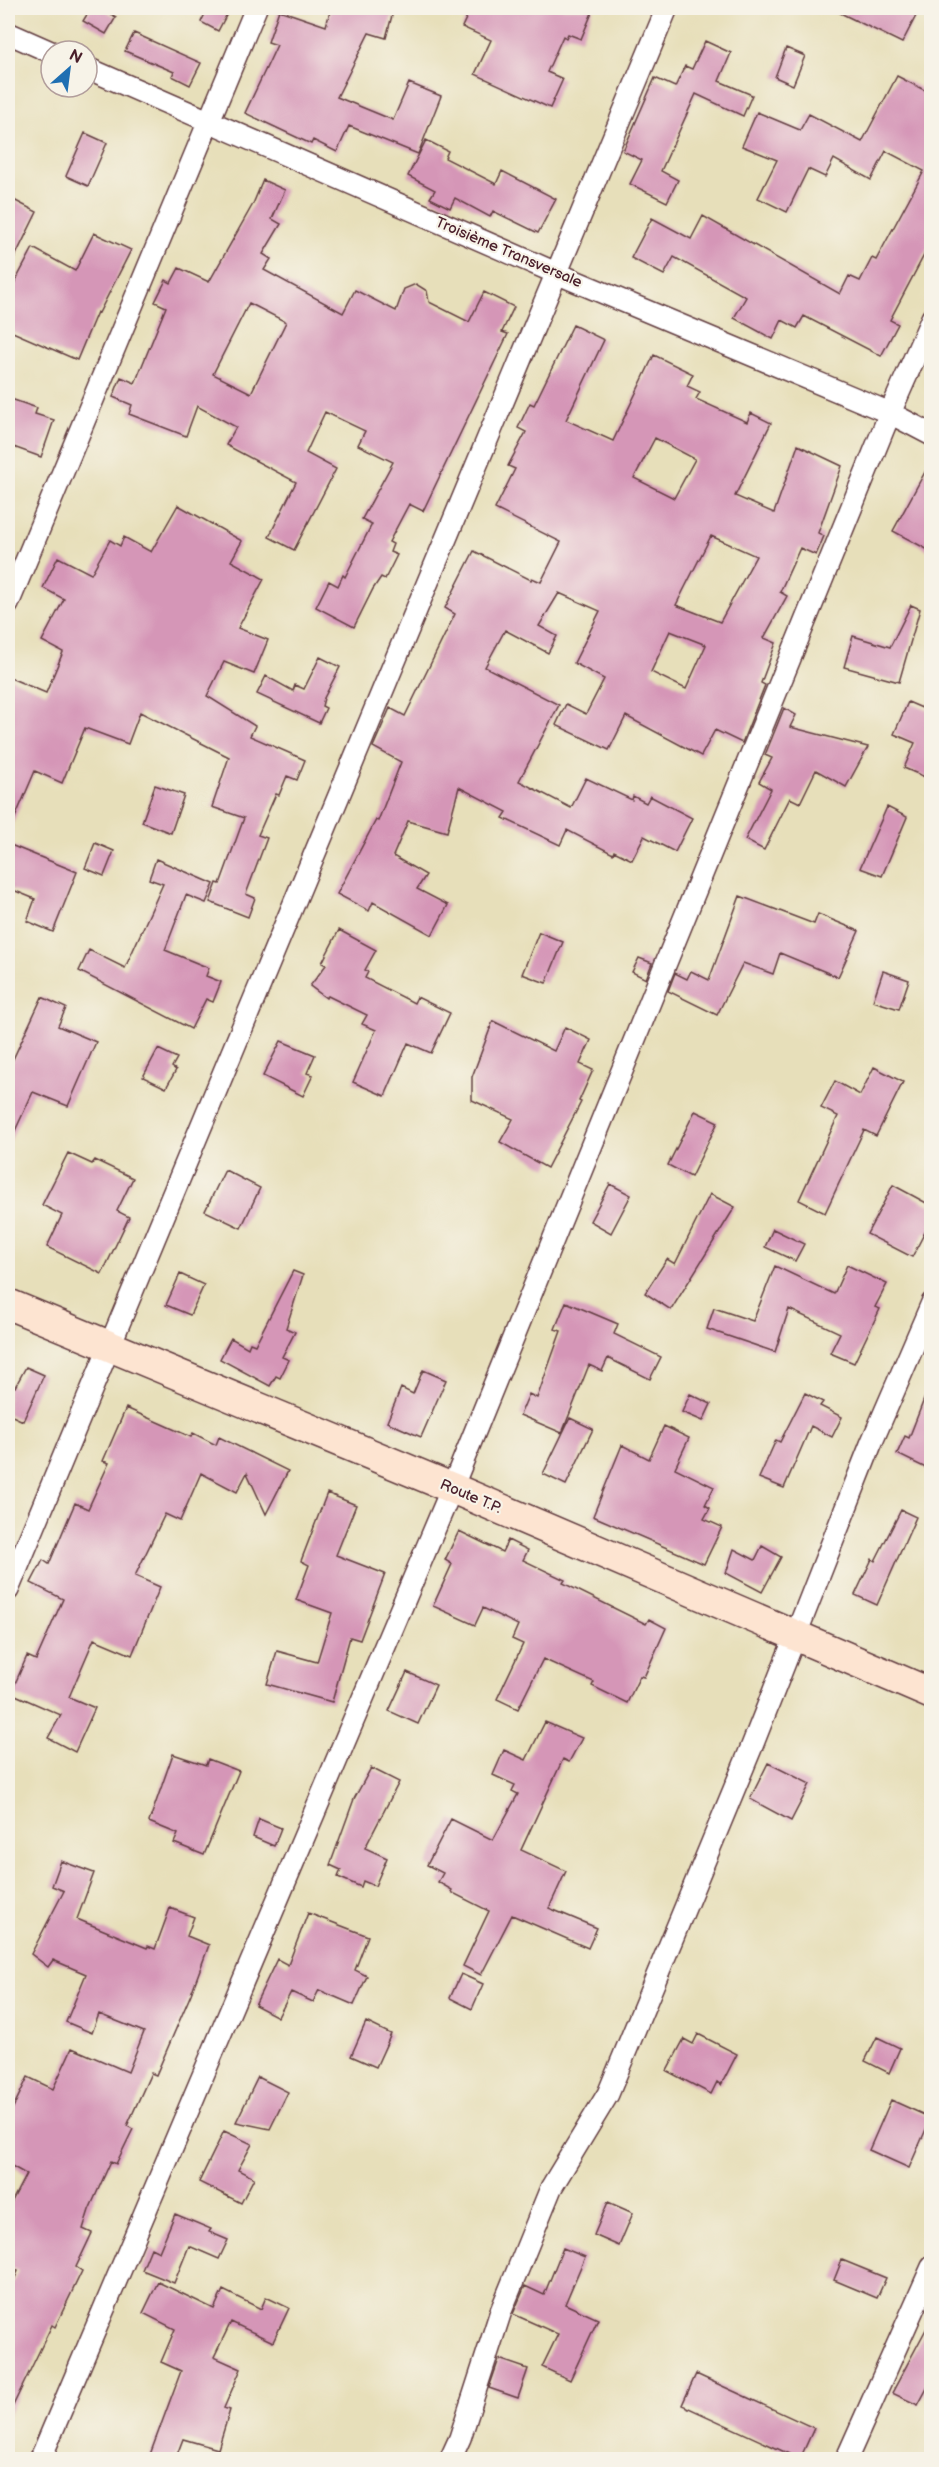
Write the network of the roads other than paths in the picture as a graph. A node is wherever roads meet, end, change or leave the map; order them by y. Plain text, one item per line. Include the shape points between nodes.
1 (256, 8) edge
2 (667, 8) edge
3 (8, 33) edge
4 (39, 47) edge
5 (99, 73) edge
6 (209, 121) junction
7 (556, 273) junction
8 (932, 318) edge
9 (890, 413) junction
10 (932, 435) edge
11 (8, 604) edge
12 (932, 1303) edge
13 (8, 1304) edge
14 (109, 1346) junction
15 (452, 1488) junction
16 (8, 1590) edge
17 (794, 1635) junction
18 (932, 1694) edge
19 (932, 2267) edge
20 (40, 2460) edge
21 (450, 2460) edge
22 (846, 2460) edge

1 - 6 street
2 - 7 street
3 - 4 street
5 - 6 street, Troisième Transversale
6 - 7 street, Troisième Transversale
6 - 11 street
7 - 9 street, Troisième Transversale
7 - 14 street
8 - 9 street
9 - 10 street, Troisième Transversale
9 - 15 street
12 - 17 street
13 - 14 street, Route T.P.
14 - 15 street, Route T.P.
14 - 16 street
15 - 17 street, Route T.P.
15 - 20 street
17 - 18 street, Route T.P.
17 - 21 street via 608,2094 551,2188 501,2311
19 - 22 street

